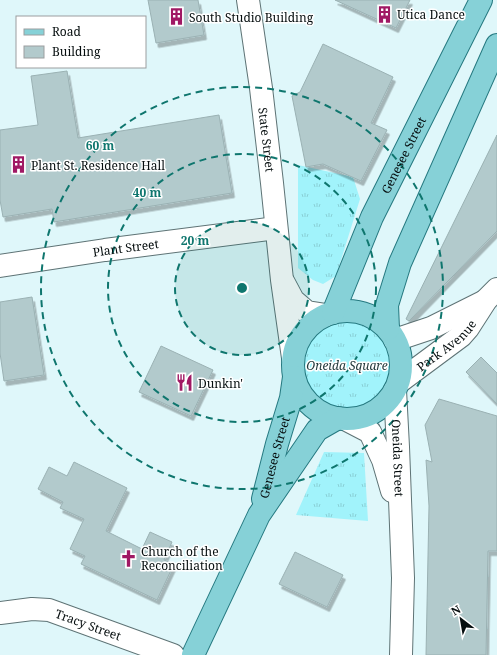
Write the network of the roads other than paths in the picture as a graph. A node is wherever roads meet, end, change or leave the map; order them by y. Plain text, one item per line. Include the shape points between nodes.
1 (248, 0) edge
2 (480, 0) edge
3 (497, 45) edge
4 (276, 228) junction
5 (0, 266) edge
6 (282, 280) junction
7 (491, 295) edge
8 (329, 314) junction
9 (392, 334) junction
10 (294, 367) junction
11 (397, 386) junction
12 (342, 419) junction
13 (259, 515) junction
14 (402, 525) junction
15 (0, 613) edge
16 (173, 655) edge
17 (193, 655) edge
18 (401, 655) edge

1 - 4 street, State Street via 262,96
2 - 8 main road, Genesee Street via 372,217
3 - 9 main road via 400,263 387,305
4 - 5 street, Plant Street
4 - 6 street, State Street
6 - 8 street, State Street via 293,300 307,312
6 - 10 street, State Street
7 - 9 street, Park Avenue via 431,328
7 - 11 street, Park Avenue via 461,336
8 - 9 main road via 348,311 363,313 376,319
8 - 10 main road via 310,325 299,340
9 - 11 main road via 400,354 401,368
10 - 12 main road via 300,391 310,404 323,413
10 - 13 main road, Genesee Street via 291,398
11 - 12 main road via 386,403 374,412 360,418
11 - 14 street, Oneida Street
12 - 13 main road, Genesee Street via 317,430
12 - 14 street, Oneida Street via 370,432 383,460
13 - 17 main road, Genesee Street
14 - 18 street, Oneida Street
15 - 16 street, Tracy Street via 32,609 49,610

